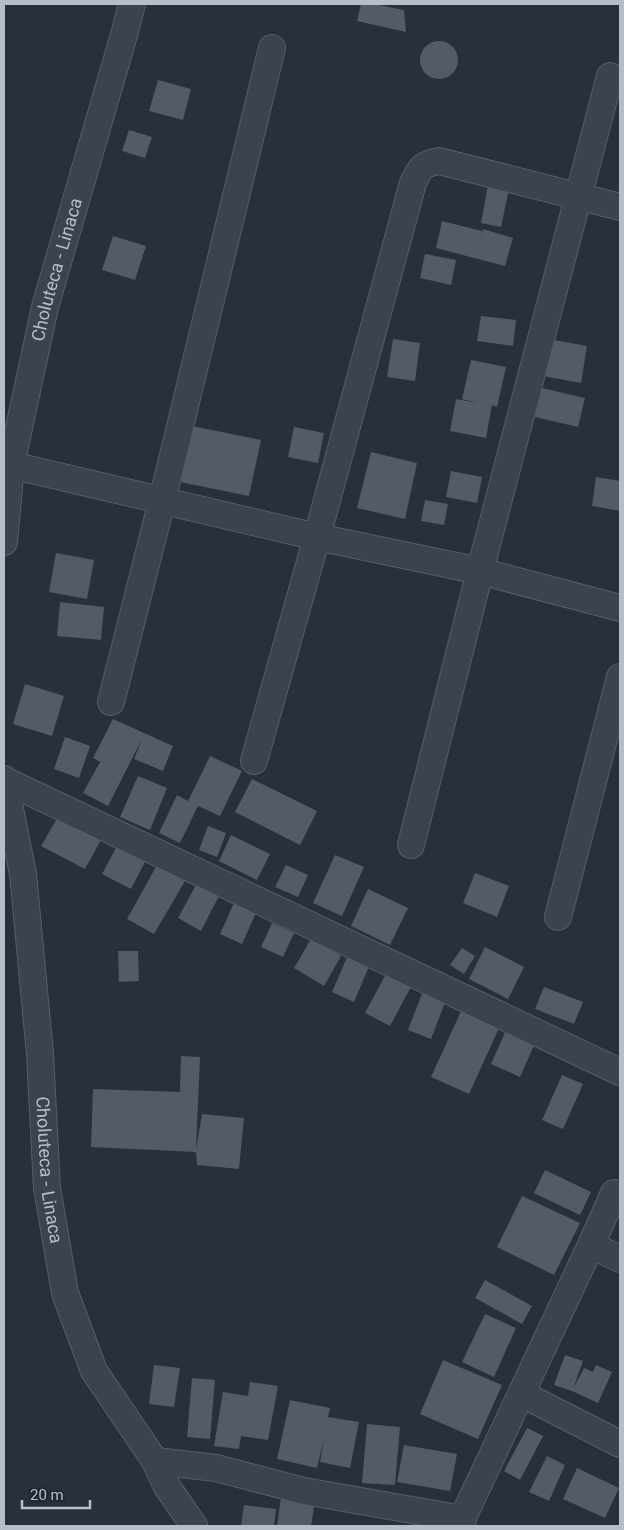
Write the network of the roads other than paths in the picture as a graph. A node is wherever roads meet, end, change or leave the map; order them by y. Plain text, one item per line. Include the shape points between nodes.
1 (132, 4) edge
2 (272, 48) dead end
3 (610, 76) dead end
4 (578, 195) junction
5 (620, 207) edge
6 (11, 465) junction
7 (162, 500) junction
8 (317, 537) junction
9 (4, 542) edge
10 (480, 572) junction
11 (620, 608) edge
12 (620, 677) edge
13 (111, 702) dead end
14 (254, 761) dead end
15 (4, 779) edge
16 (411, 845) dead end
17 (558, 917) dead end
18 (620, 1072) edge
19 (614, 1193) dead end
20 (591, 1245) junction
21 (620, 1259) edge
22 (522, 1394) junction
23 (620, 1444) edge
24 (156, 1461) junction
25 (461, 1523) edge
26 (194, 1526) edge

1 - 6 street, Choluteca - Linaca via 45,306
2 - 7 street
3 - 4 street
4 - 5 street
4 - 8 street via 439,161 426,163 420,169 413,184
4 - 10 street
6 - 7 street
6 - 9 street, Choluteca - Linaca
7 - 8 street
7 - 13 street
8 - 10 street
8 - 14 street
10 - 11 street
10 - 16 street
12 - 17 street
15 - 18 street
15 - 24 street, Choluteca - Linaca via 23,874 40,1054 47,1188 65,1293 94,1371
19 - 20 street
20 - 21 street
20 - 22 street
22 - 23 street
22 - 25 street
24 - 25 street via 216,1468 304,1491
24 - 26 street, Choluteca - Linaca via 166,1486

